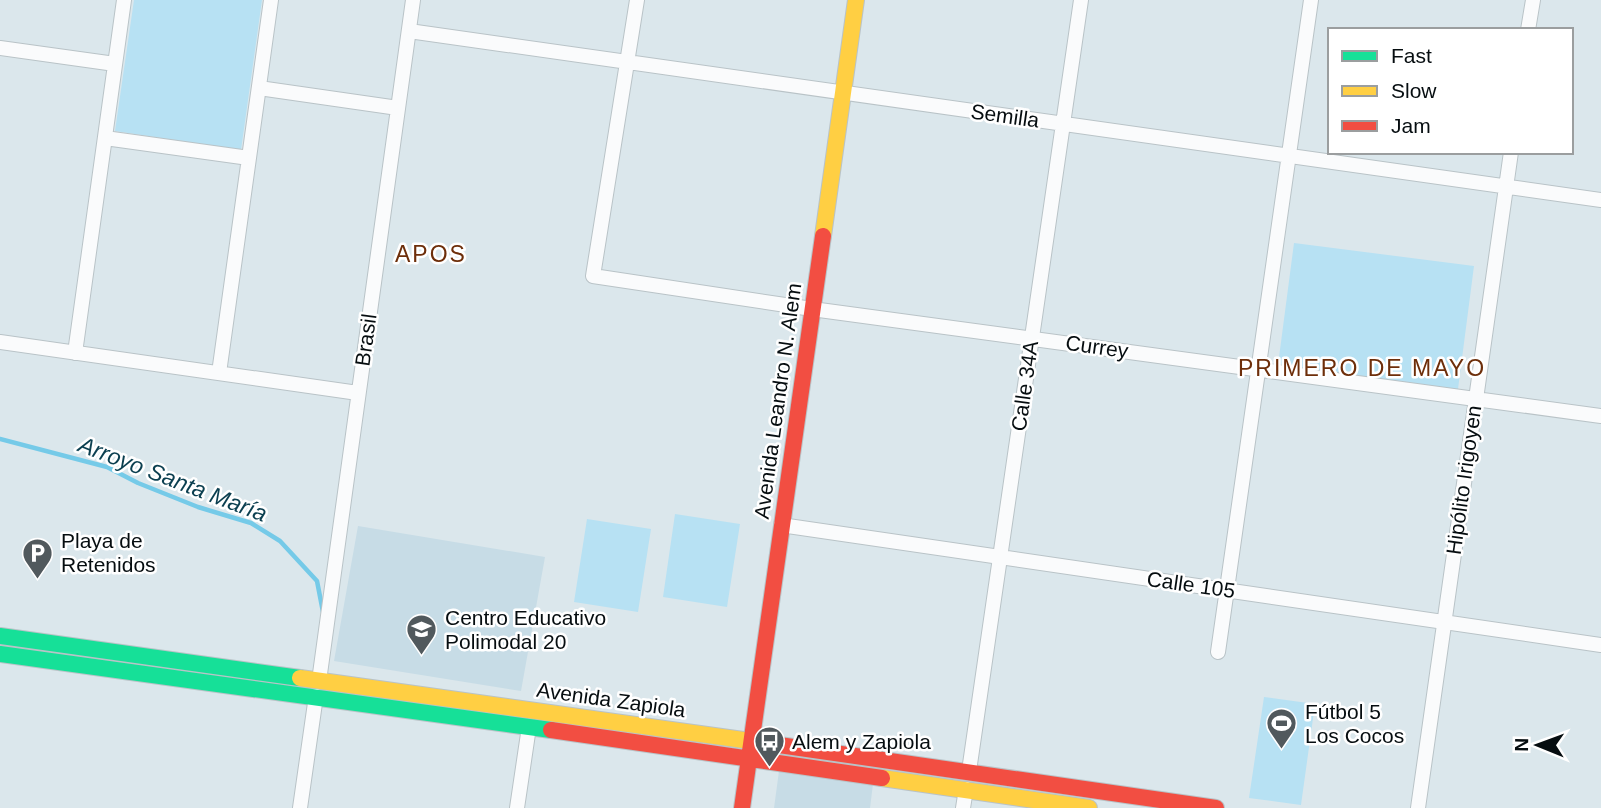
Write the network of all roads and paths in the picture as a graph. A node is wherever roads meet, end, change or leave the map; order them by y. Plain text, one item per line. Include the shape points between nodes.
1 (124, 0) edge
2 (271, 0) edge
3 (414, 0) edge
4 (637, 0) edge
5 (856, 0) edge
6 (1081, 0) edge
7 (1311, 0) edge
8 (1533, 0) edge
9 (1528, 28) edge
10 (409, 31) junction
11 (0, 48) edge
12 (627, 62) junction
13 (115, 64) junction
14 (259, 88) junction
15 (843, 93) junction
16 (398, 108) junction
17 (1062, 124) junction
18 (105, 138) junction
19 (1511, 154) edge
20 (1288, 156) junction
21 (249, 158) junction
22 (1506, 187) junction
23 (1601, 200) edge
24 (813, 309) junction
25 (1032, 339) junction
26 (0, 342) edge
27 (75, 353) junction
28 (1258, 369) junction
29 (219, 373) junction
30 (358, 393) junction
31 (1476, 399) junction
32 (1601, 416) edge
33 (781, 525) junction
34 (1000, 557) junction
35 (1225, 590) junction
36 (1443, 622) junction
37 (0, 636) edge
38 (1601, 645) edge
39 (1217, 652) dead end
40 (0, 654) edge
41 (318, 688) junction
42 (529, 727) junction
43 (749, 749) junction
44 (969, 771) junction
45 (966, 789) junction
46 (300, 808) edge
47 (517, 808) edge
48 (742, 808) edge
49 (963, 808) edge
50 (1089, 808) edge
51 (1209, 808) edge
52 (1418, 808) edge

1 - 13 street
2 - 14 street
3 - 10 street, Brasil
4 - 12 street
5 - 15 main road, Avenida Leandro N. Alem
6 - 17 street, Calle 34A
7 - 20 street
8 - 9 street
10 - 12 street, Semilla
10 - 16 street, Brasil
11 - 13 street
12 - 15 street, Semilla
12 - 24 street, Currey via 593,276
13 - 18 street
14 - 16 street
14 - 21 street
15 - 17 street, Semilla
15 - 24 main road, Avenida Leandro N. Alem
16 - 30 street, Brasil
17 - 20 street, Semilla
17 - 25 street, Calle 34A
18 - 21 street
18 - 27 street
19 - 22 street, Hipólito Irigoyen
20 - 22 street, Semilla
20 - 28 street
21 - 29 street
22 - 23 street, Semilla
22 - 31 street, Hipólito Irigoyen
24 - 25 street, Currey
24 - 33 main road, Avenida Leandro N. Alem
25 - 28 street, Currey
25 - 34 street, Calle 34A
26 - 27 street
27 - 29 street
28 - 31 street, Currey
28 - 35 street
29 - 30 street
30 - 41 street, Brasil
31 - 32 street, Currey
31 - 36 street, Hipólito Irigoyen
33 - 34 street, Calle 105
33 - 43 main road, Avenida Leandro N. Alem
34 - 35 street, Calle 105
34 - 44 street, Calle 34A
35 - 36 street, Calle 105
35 - 39 street
36 - 38 street, Calle 105
36 - 52 street, Hipólito Irigoyen
37 - 41 main road, Avenida Zapiola
40 - 41 main road, Avenida Zapiola
41 - 42 main road, Avenida Zapiola
41 - 43 main road, Avenida Zapiola
41 - 46 street, Brasil
42 - 43 main road, Avenida Zapiola
42 - 47 street
43 - 44 main road, Avenida Zapiola
43 - 45 main road, Avenida Zapiola
43 - 48 main road, Avenida Leandro N. Alem
44 - 51 main road, Avenida Zapiola
45 - 49 street
45 - 50 main road, Avenida Zapiola

